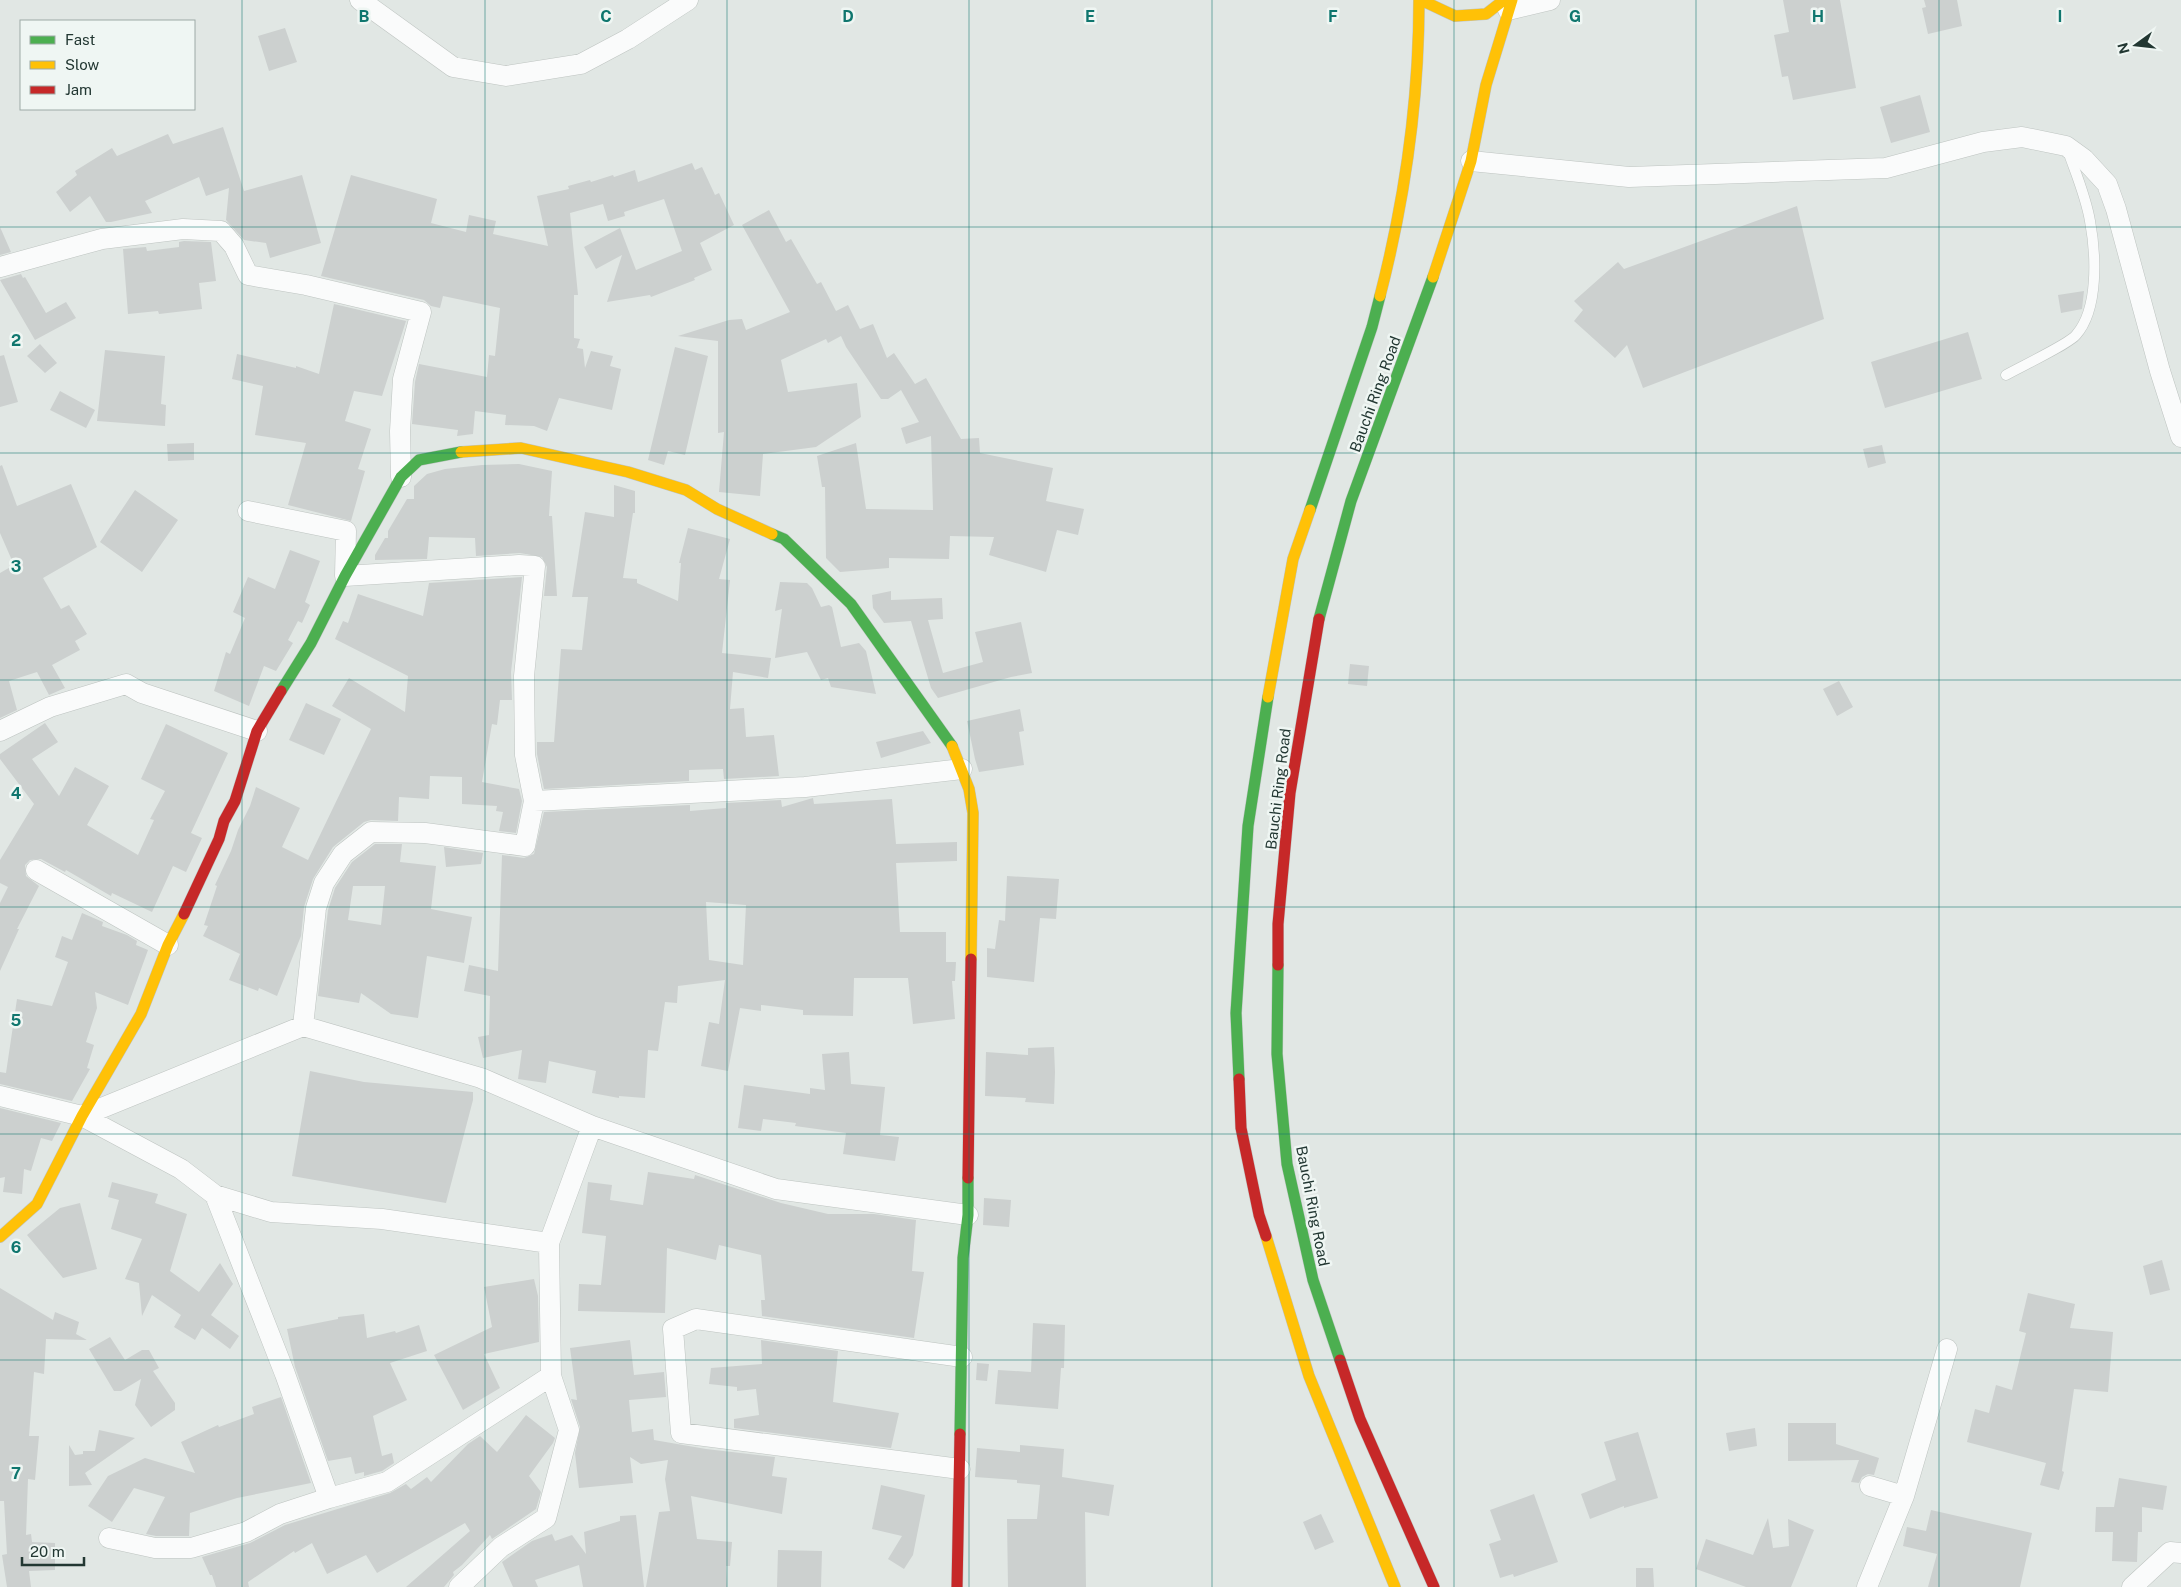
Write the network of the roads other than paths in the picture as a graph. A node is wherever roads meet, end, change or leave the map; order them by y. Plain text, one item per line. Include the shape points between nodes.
1 (360, 0) edge
2 (688, 0) edge
3 (1420, 0) edge
4 (1550, 0) edge
5 (1508, 3) edge
6 (2066, 146) junction
7 (1471, 161) junction
8 (0, 267) edge
9 (2006, 375) dead end
10 (2181, 436) edge
11 (401, 477) junction
12 (248, 511) dead end
13 (345, 576) junction
14 (0, 731) edge
15 (258, 731) junction
16 (962, 769) junction
17 (534, 801) junction
18 (36, 870) dead end
19 (168, 945) junction
20 (303, 1026) junction
21 (0, 1096) edge
22 (82, 1116) junction
23 (592, 1126) junction
24 (215, 1195) junction
25 (968, 1215) junction
26 (0, 1237) edge
27 (549, 1243) junction
28 (1947, 1350) dead end
29 (962, 1357) junction
30 (551, 1376) junction
31 (960, 1469) junction
32 (1870, 1486) dead end
33 (1904, 1496) junction
34 (329, 1498) junction
35 (110, 1538) dead end
36 (2181, 1552) edge
37 (459, 1587) edge
38 (957, 1587) edge
39 (1395, 1587) edge
40 (1434, 1587) edge
41 (1867, 1587) edge
42 (2132, 1587) edge

1 - 2 street via 452,67 506,76 581,64 628,39
3 - 5 main road via 1455,16 1486,14
3 - 39 main road, Bauchi Ring Road via 1416,90 1399,219 1372,327 1293,559 1274,656 1248,826 1236,1013 1241,1128 1259,1215 1308,1376
4 - 5 street
5 - 7 main road, Bauchi Ring Road via 1486,85
6 - 7 street via 2022,137 1983,142 1886,168 1629,177
6 - 9 lane via 2090,220 2094,287 2090,306 2075,337
6 - 10 street via 2108,184
7 - 40 main road, Bauchi Ring Road via 1418,322 1351,501 1317,627 1290,793 1278,924 1277,1054 1287,1164 1313,1280 1360,1419
8 - 11 street via 102,239 183,229 221,231 234,246 248,275 306,284 421,312 403,379
11 - 13 main road
11 - 16 main road via 419,460 442,454 521,448 628,472 686,490 717,509 784,539 851,604 954,748
12 - 13 street via 346,531
13 - 15 main road
13 - 17 street via 535,566 524,676 525,755
14 - 15 street via 50,707 126,684 142,693
15 - 19 main road via 235,801
16 - 17 street via 805,787
16 - 25 main road via 973,813
17 - 20 street via 525,846 425,833 371,832 343,854 324,883 316,908
18 - 19 street
19 - 22 main road via 141,1014
20 - 22 street
20 - 23 street via 481,1078
21 - 22 street
22 - 24 street via 182,1169
22 - 26 main road via 37,1204
23 - 25 street via 776,1189
23 - 27 street
24 - 27 street via 271,1212 382,1219
24 - 34 street
25 - 29 main road via 963,1258
27 - 30 street
28 - 33 street
29 - 31 main road
29 - 31 street via 696,1319 673,1330 681,1433
30 - 34 street via 387,1482
30 - 37 street via 569,1430 546,1518 501,1547
31 - 38 main road
32 - 33 street
33 - 41 street
34 - 35 street via 280,1514 246,1532 191,1548 155,1548
36 - 42 street via 2170,1552

